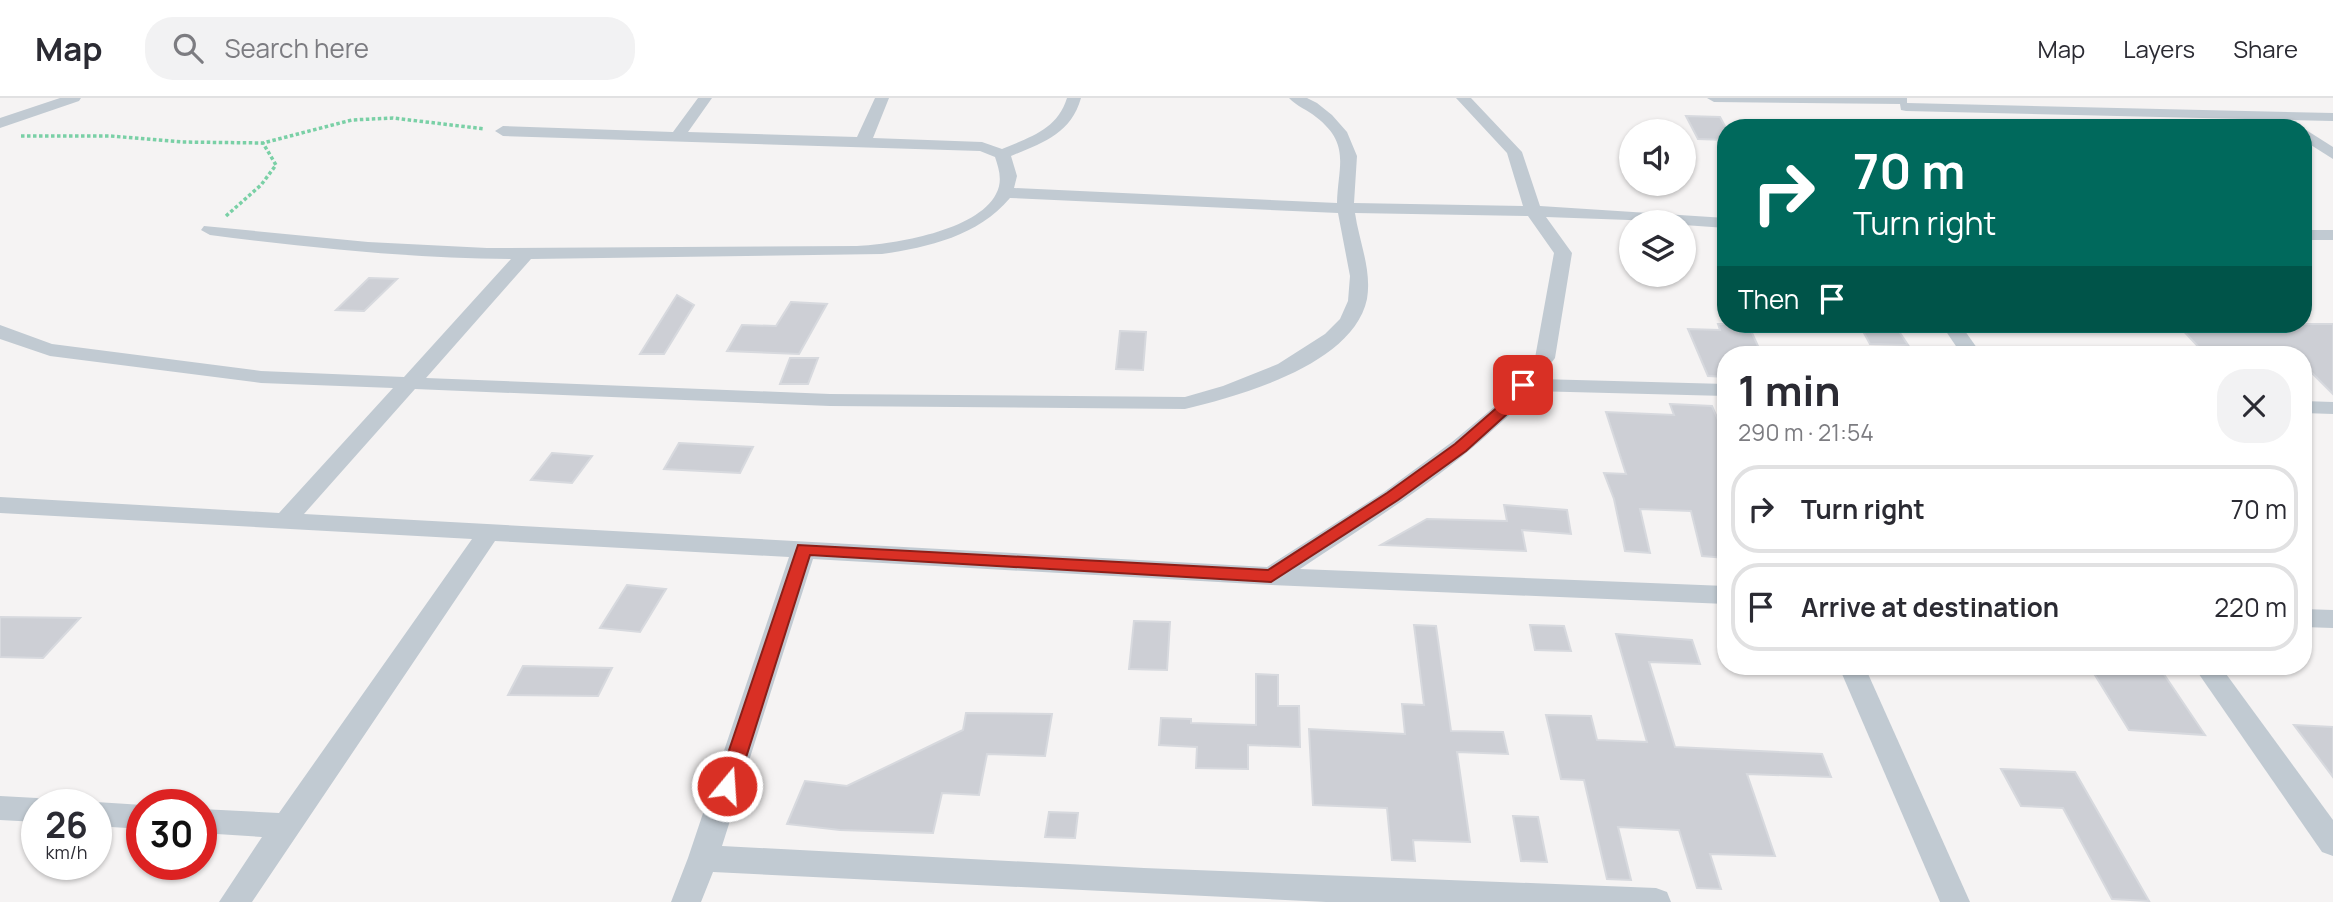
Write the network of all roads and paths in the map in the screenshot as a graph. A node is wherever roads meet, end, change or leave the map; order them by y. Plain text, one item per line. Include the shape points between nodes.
1 (74, 98) edge
2 (705, 98) edge
3 (882, 98) edge
4 (1074, 98) edge
5 (1296, 98) edge
6 (1463, 98) edge
7 (1714, 98) edge
8 (2323, 98) edge
9 (1902, 102) edge
10 (2333, 105) edge
11 (2279, 116) junction
12 (2333, 117) edge
13 (1915, 119) edge
14 (2283, 119) edge
15 (0, 123) edge
16 (503, 131) joint
17 (12, 136) dead end
18 (678, 136) junction
19 (2312, 139) edge
20 (863, 142) junction
21 (263, 143) junction
22 (1002, 154) junction
23 (2333, 154) edge
24 (1006, 193) junction
25 (1346, 208) junction
26 (1533, 211) junction
27 (1717, 222) edge
28 (210, 230) joint
29 (2312, 235) edge
30 (2333, 235) edge
31 (525, 254) junction
32 (0, 331) edge
33 (409, 382) junction
34 (1523, 385) junction
35 (1717, 390) edge
36 (2312, 407) edge
37 (2333, 408) edge
38 (0, 505) edge
39 (286, 520) junction
40 (489, 532) junction
41 (804, 549) junction
42 (1271, 576) junction
43 (1717, 595) edge
44 (2312, 618) edge
45 (2333, 619) edge
46 (1856, 675) edge
47 (2213, 675) edge
48 (0, 808) edge
49 (21, 809) edge
50 (217, 822) edge
51 (285, 826) junction
52 (2333, 843) edge
53 (703, 858) junction
54 (1143, 892) edge
55 (234, 902) edge
56 (686, 902) edge
57 (1656, 902) edge
58 (1955, 902) edge

1 - 15 street
2 - 18 street
3 - 20 street
4 - 22 street via 1072,111 1061,126
5 - 25 street via 1322,113 1348,149
6 - 26 street via 1514,152
7 - 9 street
8 - 10 street
9 - 11 street
9 - 13 street
11 - 12 street
11 - 14 street
16 - 18 street
16 - 21 path via 393,118 352,120
17 - 21 path
18 - 20 street
19 - 23 street
20 - 22 street via 982,147
21 - 28 path via 276,165 261,185
22 - 24 street via 1007,163
24 - 25 street
24 - 31 street via 968,225 881,249
25 - 26 street
25 - 33 street via 1358,257 1358,297 1348,320 1309,355 1264,380 1185,403 830,400
26 - 27 street
26 - 34 street via 1563,253 1545,358
28 - 31 street via 375,247
29 - 30 street
31 - 33 street
32 - 33 street via 50,350 247,375
33 - 39 street
34 - 35 street
34 - 42 street via 1513,401 1460,447
36 - 37 street
38 - 39 street
39 - 40 street
40 - 41 street
40 - 51 street
41 - 42 street
41 - 53 street
42 - 43 street
44 - 45 street
46 - 58 street
47 - 52 street
48 - 49 street
50 - 51 street
51 - 55 street
53 - 54 street
53 - 56 street
54 - 57 street

